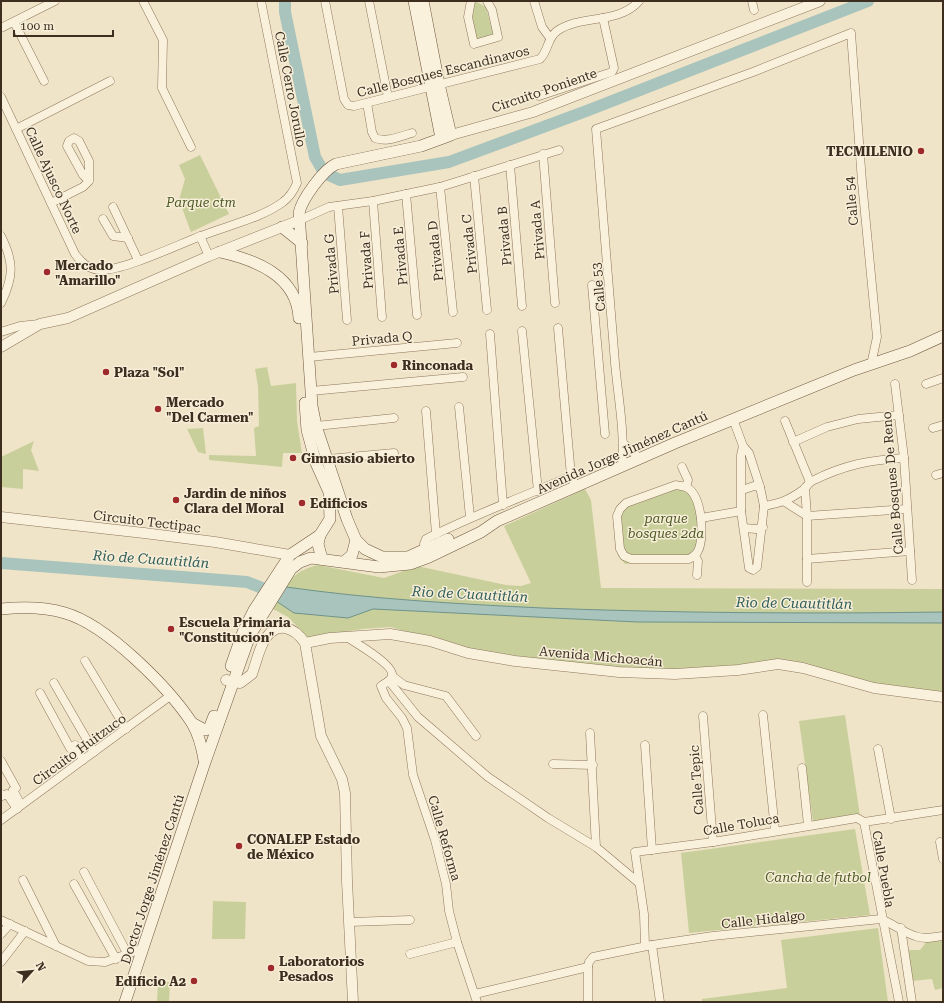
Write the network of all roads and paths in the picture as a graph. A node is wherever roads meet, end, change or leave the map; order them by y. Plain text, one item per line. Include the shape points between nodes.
1 (55, 1) edge
2 (143, 1) edge
3 (261, 1) edge
4 (325, 1) edge
5 (369, 1) edge
6 (414, 1) edge
7 (423, 1) edge
8 (471, 1) edge
9 (487, 1) edge
10 (534, 1) edge
11 (639, 1) edge
12 (820, 1) edge
13 (603, 18) junction
14 (14, 22) junction
15 (1, 28) edge
16 (850, 33) joint
17 (550, 38) junction
18 (44, 81) dead end
19 (110, 81) dead end
20 (434, 85) junction
21 (1, 96) edge
22 (539, 96) dead end
23 (388, 97) junction
24 (367, 103) junction
25 (16, 128) junction
26 (412, 133) dead end
27 (446, 136) junction
28 (190, 148) dead end
29 (558, 150) dead end
30 (543, 154) junction
31 (510, 165) junction
32 (474, 176) junction
33 (89, 181) junction
34 (440, 187) junction
35 (406, 194) junction
36 (374, 201) junction
37 (51, 203) junction
38 (338, 206) junction
39 (113, 207) dead end
40 (103, 219) dead end
41 (300, 220) junction
42 (282, 228) junction
43 (1, 236) edge
44 (200, 236) junction
45 (128, 238) junction
46 (302, 243) junction
47 (220, 252) junction
48 (209, 256) junction
49 (138, 260) junction
50 (592, 285) dead end
51 (1, 303) edge
52 (555, 303) dead end
53 (522, 306) dead end
54 (487, 310) dead end
55 (453, 312) dead end
56 (417, 315) dead end
57 (382, 317) dead end
58 (347, 320) dead end
59 (40, 324) junction
60 (558, 328) dead end
61 (1, 332) edge
62 (522, 332) dead end
63 (490, 334) dead end
64 (943, 336) edge
65 (457, 343) dead end
66 (1, 347) edge
67 (309, 357) junction
68 (615, 363) junction
69 (600, 365) junction
70 (871, 365) junction
71 (463, 377) dead end
72 (943, 378) edge
73 (895, 384) dead end
74 (926, 384) dead end
75 (311, 391) junction
76 (459, 407) dead end
77 (426, 411) dead end
78 (899, 415) junction
79 (394, 418) dead end
80 (733, 419) junction
81 (785, 422) dead end
82 (943, 425) edge
83 (316, 426) junction
84 (933, 428) dead end
85 (605, 434) dead end
86 (793, 442) junction
87 (624, 443) junction
88 (743, 446) junction
89 (394, 453) dead end
90 (639, 458) junction
91 (904, 458) junction
92 (328, 459) junction
93 (622, 466) junction
94 (682, 467) dead end
95 (573, 481) junction
96 (807, 485) junction
97 (686, 487) junction
98 (760, 487) junction
99 (742, 490) junction
100 (538, 491) junction
101 (785, 502) junction
102 (503, 505) junction
103 (764, 506) junction
104 (907, 509) junction
105 (741, 511) junction
106 (807, 516) junction
107 (1, 517) edge
108 (470, 517) junction
109 (701, 518) junction
110 (330, 519) junction
111 (347, 519) junction
112 (495, 522) junction
113 (762, 527) junction
114 (744, 528) junction
115 (436, 534) junction
116 (320, 535) junction
117 (356, 540) junction
118 (426, 549) junction
119 (910, 551) junction
120 (290, 555) junction
121 (695, 556) junction
122 (316, 558) junction
123 (808, 559) junction
124 (344, 562) junction
125 (697, 575) dead end
126 (912, 580) dead end
127 (278, 582) junction
128 (807, 582) dead end
129 (1, 609) edge
130 (345, 636) junction
131 (305, 643) junction
132 (85, 661) dead end
133 (390, 679) junction
134 (229, 681) junction
135 (54, 683) dead end
136 (40, 693) dead end
137 (170, 696) junction
138 (943, 697) edge
139 (763, 715) dead end
140 (703, 716) dead end
141 (192, 723) junction
142 (126, 729) junction
143 (590, 733) dead end
144 (476, 736) dead end
145 (645, 745) dead end
146 (878, 749) dead end
147 (94, 752) junction
148 (83, 760) junction
149 (1, 761) edge
150 (553, 764) dead end
151 (204, 765) junction
152 (593, 765) junction
153 (802, 768) dead end
154 (1, 794) edge
155 (19, 807) junction
156 (943, 810) edge
157 (891, 819) junction
158 (1, 820) edge
159 (864, 822) junction
160 (808, 825) junction
161 (775, 830) junction
162 (713, 842) junction
163 (940, 842) dead end
164 (596, 847) junction
165 (652, 850) junction
166 (943, 859) edge
167 (84, 872) dead end
168 (23, 880) dead end
169 (639, 883) junction
170 (74, 884) dead end
171 (881, 919) junction
172 (1, 920) edge
173 (410, 920) dead end
174 (349, 922) junction
175 (10, 924) junction
176 (901, 928) junction
177 (25, 931) junction
178 (1, 934) edge
179 (943, 936) edge
180 (457, 942) junction
181 (648, 945) junction
182 (56, 946) junction
183 (144, 948) junction
184 (126, 954) junction
185 (410, 954) dead end
186 (116, 959) junction
187 (1, 962) edge
188 (588, 967) junction
189 (476, 998) edge
190 (126, 1002) edge
191 (353, 1002) edge
192 (588, 1002) edge
193 (660, 1002) edge
194 (899, 1002) edge
195 (912, 1002) edge

1 - 14 street
2 - 28 street via 163,40 162,88
3 - 44 street, Calle Cerro Jorullo via 297,183 293,193 283,202 263,213
4 - 24 street, Calle Bosques Escandinavos via 344,99 348,105
5 - 23 street
6 - 20 main road
7 - 20 main road
8 - 9 street via 468,17 474,44 498,37 492,10
10 - 17 street via 542,27
11 - 13 street, Calle Bosques Escandinavos via 625,12
12 - 27 street, Circuito Poniente via 533,112
13 - 17 street, Calle Bosques Escandinavos via 564,26
13 - 22 street via 614,68 612,72
14 - 15 street
14 - 18 street
16 - 68 street, Calle 53 via 753,72 596,129
16 - 70 street, Calle 54 via 877,337
17 - 20 street, Calle Bosques Escandinavos via 546,53 540,59
19 - 25 street
20 - 23 street, Calle Bosques Escandinavos
20 - 27 main road
21 - 25 street, Calle Ajusco Norte
23 - 24 street, Calle Bosques Escandinavos
24 - 26 street via 374,138 390,139
25 - 37 street, Calle Ajusco Norte
27 - 41 main road, Circuito Poniente via 421,146 341,163 325,172 302,202
29 - 30 street
30 - 31 street
30 - 52 street, Privada A
31 - 32 street
31 - 53 street, Privada B
32 - 34 street
32 - 54 street, Privada C
33 - 33 street via 89,161 79,141 74,138 67,146
33 - 37 street via 83,187
34 - 35 street
34 - 55 street, Privada D
35 - 36 street
35 - 56 street, Privada E
36 - 38 street
36 - 57 street, Privada F
37 - 49 street, Calle Ajusco Norte via 75,254 90,268 112,269
38 - 41 street via 319,210
38 - 58 street, Privada G
39 - 45 street
40 - 45 street via 113,236
41 - 42 street
41 - 46 main road, Circuito Poniente
42 - 46 main road
42 - 47 street
43 - 51 street via 9,251 11,264 11,277
44 - 48 street
44 - 49 street
45 - 49 street
46 - 67 main road, Circuito Poniente
47 - 48 street
47 - 110 main road via 245,257 268,269 279,277 291,292 299,309 307,430 316,463 329,492
48 - 59 street via 68,318
50 - 69 street
59 - 61 street via 20,326
59 - 66 street
60 - 95 street
62 - 100 street
63 - 102 street
64 - 70 main road, Avenida Jorge Jiménez Cantú
65 - 67 street, Privada Q
67 - 75 main road, Circuito Poniente
68 - 69 street
68 - 87 street, Calle 53
69 - 85 street
70 - 80 main road, Avenida Jorge Jiménez Cantú
71 - 75 street
72 - 74 street
73 - 78 street, Calle Bosques De Reno
75 - 83 main road, Circuito Poniente
76 - 108 street
77 - 115 street
78 - 86 street via 858,419 827,427
78 - 91 street, Calle Bosques De Reno
79 - 83 street
80 - 88 street
80 - 90 main road, Avenida Jorge Jiménez Cantú
81 - 86 street
82 - 84 street
83 - 92 main road, Circuito Poniente
86 - 96 street
87 - 90 street
87 - 93 street, Calle 53
88 - 98 street
88 - 99 street
89 - 92 street
90 - 93 main road, Avenida Jorge Jiménez Cantú
91 - 96 street via 869,460 840,469
91 - 104 street, Calle Bosques De Reno
92 - 111 main road, Circuito Poniente
93 - 95 main road, Avenida Jorge Jiménez Cantú
94 - 97 street via 688,480
95 - 100 street
95 - 112 main road, Avenida Jorge Jiménez Cantú
96 - 101 street
96 - 106 street
97 - 109 street via 692,492
97 - 121 street via 676,485 623,506 617,516 620,549 624,556 631,559 688,559
98 - 99 street
98 - 103 street
99 - 105 street
100 - 102 street
101 - 103 street
101 - 106 street
102 - 108 street
103 - 113 street
104 - 106 street
104 - 119 street, Calle Bosques De Reno
105 - 109 street
105 - 114 street
106 - 123 street
107 - 120 street, Circuito Tectipac via 215,542
108 - 115 street
109 - 121 street via 701,539
110 - 111 main road
110 - 116 main road
111 - 117 main road
112 - 118 main road via 481,524
112 - 124 main road, Avenida Jorge Jiménez Cantú via 481,532 410,564 379,567
113 - 114 street
113 - 114 street via 757,568 753,570 749,568
115 - 118 street via 426,539
116 - 120 main road
116 - 122 main road
117 - 118 main road via 368,552 382,557 408,557
117 - 124 main road via 352,555
119 - 123 street
119 - 126 street, Calle Bosques De Reno
120 - 127 main road
121 - 125 street via 698,561
122 - 124 main road, Avenida Jorge Jiménez Cantú
122 - 127 main road via 300,562
123 - 128 street
127 - 134 main road via 243,632
129 - 137 main road via 34,609 64,613 76,618 123,648
130 - 131 street, Avenida Michoacán
130 - 133 street via 386,664 392,670
130 - 138 street, Avenida Michoacán via 390,634 430,641 468,653 515,661 619,672 682,674 778,664 803,668 874,688
131 - 134 street via 292,629 284,627 276,630 264,640 252,674 240,683
131 - 174 street via 321,736 342,779 345,793
132 - 142 street
133 - 144 street via 446,696
133 - 164 street via 418,717 488,777
133 - 180 street, Calle Reforma via 380,686 407,728 413,775 435,840
134 - 141 main road via 209,729 205,730
134 - 151 main road, Doctor Jorge Jiménez Cantú
135 - 147 street
136 - 148 street via 70,748 75,745
137 - 141 main road
137 - 142 street, Circuito Huitzuco
139 - 161 street
140 - 162 street, Calle Tepic
141 - 151 main road via 202,746
142 - 147 street, Circuito Huitzuco
143 - 152 street
145 - 165 street
146 - 157 street
147 - 148 street, Circuito Huitzuco
148 - 155 street, Circuito Huitzuco
149 - 155 street via 16,788 12,790
150 - 152 street
151 - 183 main road, Doctor Jorge Jiménez Cantú
152 - 164 street
153 - 160 street
154 - 155 street via 7,794
155 - 158 street, Circuito Huitzuco
156 - 157 street, Calle Toluca
157 - 159 street, Calle Toluca
159 - 160 street, Calle Toluca via 857,818
159 - 171 street, Calle Puebla
160 - 161 street, Calle Toluca
161 - 162 street, Calle Toluca
162 - 165 street, Calle Toluca
163 - 166 street
164 - 169 street
165 - 169 street, Calle Toluca via 635,852
167 - 184 street
168 - 182 street
169 - 181 street, Calle Toluca
170 - 186 street
171 - 176 street
171 - 181 street, Calle Hidalgo
171 - 194 street, Calle Puebla
172 - 175 street
173 - 174 street
174 - 191 street
175 - 177 street
175 - 178 street
176 - 179 street via 916,937
176 - 195 street
177 - 182 street
177 - 187 street
180 - 185 street
180 - 189 street, Calle Reforma
181 - 188 street, Calle Hidalgo via 593,957
181 - 193 street, Calle Toluca
182 - 186 street via 88,961 105,962
183 - 184 street
183 - 190 main road, Doctor Jorge Jiménez Cantú
184 - 186 street
188 - 189 street
188 - 192 street

